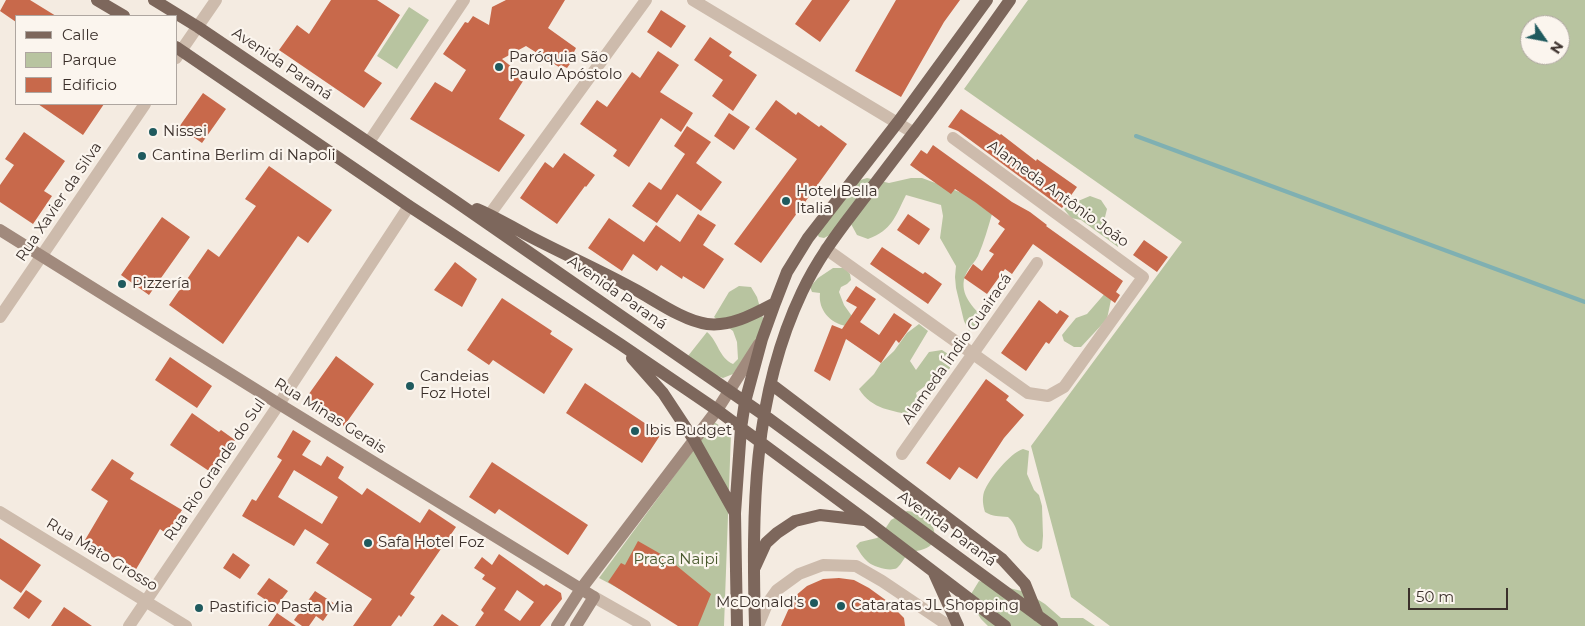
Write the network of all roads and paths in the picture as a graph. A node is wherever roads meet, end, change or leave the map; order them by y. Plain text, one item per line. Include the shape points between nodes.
1 (97, 0) edge
2 (154, 0) edge
3 (216, 0) edge
4 (464, 0) edge
5 (646, 0) edge
6 (693, 0) edge
7 (987, 0) edge
8 (1010, 0) edge
9 (122, 15) edge
10 (198, 27) junction
11 (178, 52) edge
12 (144, 105) edge
13 (898, 122) junction
14 (914, 133) junction
15 (953, 138) dead end
16 (369, 142) junction
17 (455, 200) junction
18 (409, 206) junction
19 (490, 214) junction
20 (0, 230) edge
21 (826, 249) junction
22 (42, 256) junction
23 (1037, 263) dead end
24 (775, 304) junction
25 (0, 317) edge
26 (762, 340) junction
27 (620, 344) junction
28 (974, 354) junction
29 (770, 384) junction
30 (729, 391) junction
31 (745, 402) junction
32 (279, 404) junction
33 (717, 410) junction
34 (764, 415) junction
35 (741, 428) junction
36 (694, 440) junction
37 (760, 441) junction
38 (902, 454) dead end
39 (0, 512) edge
40 (735, 513) junction
41 (867, 521) junction
42 (933, 570) junction
43 (754, 572) junction
44 (581, 589) junction
45 (594, 597) junction
46 (146, 601) junction
47 (1038, 616) junction
48 (129, 626) edge
49 (186, 626) edge
50 (557, 626) edge
51 (576, 626) edge
52 (645, 626) edge
53 (737, 626) edge
54 (757, 626) edge
55 (949, 626) edge
56 (958, 626) edge
57 (1004, 626) edge
58 (1052, 626) edge

1 - 9 main road
2 - 10 main road, Avenida Paraná
3 - 10 street
4 - 16 street
5 - 19 street
6 - 13 street
7 - 13 main road
8 - 14 main road
10 - 11 street
10 - 16 main road, Avenida Paraná
11 - 18 main road
12 - 22 street, Rua Xavier da Silva
13 - 14 street
13 - 24 main road via 808,238 787,272
14 - 21 main road
15 - 28 street, Alameda Antônio João via 1143,276 1064,387 1048,396 1028,393
16 - 17 main road, Avenida Paraná
17 - 19 main road
17 - 30 main road, Avenida Paraná
18 - 27 main road
18 - 32 street, Rua Rio Grande do Sul
19 - 24 main road via 691,320 708,324 728,323
20 - 22 main road, Rua Minas Gerais
21 - 28 street
21 - 29 main road via 802,292
22 - 25 street, Rua Xavier da Silva
22 - 32 main road, Rua Minas Gerais
23 - 28 street, Alameda Índio Guairacá
24 - 26 main road
26 - 30 main road
26 - 31 main road
27 - 33 main road
27 - 36 main road via 663,393
28 - 38 street, Alameda Índio Guairacá
29 - 34 main road
29 - 47 main road via 1002,560 1025,584
30 - 31 main road, Avenida Paraná
30 - 33 main road
31 - 34 main road, Avenida Paraná
31 - 35 main road
32 - 44 main road, Rua Minas Gerais
32 - 46 street, Rua Rio Grande do Sul
33 - 35 main road
33 - 36 main road
34 - 37 main road
34 - 47 main road, Avenida Paraná
35 - 37 main road
35 - 40 main road
36 - 40 main road
36 - 44 main road
37 - 41 main road
37 - 43 main road via 755,491
39 - 46 street, Rua Mato Grosso
40 - 53 main road
41 - 42 main road
41 - 43 main road via 820,515 795,521 766,543
42 - 56 main road
42 - 57 main road
43 - 54 main road
44 - 45 main road, Rua Minas Gerais
44 - 50 main road
45 - 51 main road
45 - 52 street, Rua Minas Gerais
46 - 48 street, Rua Rio Grande do Sul
46 - 49 street, Rua Mato Grosso
47 - 58 main road, Avenida Paraná
54 - 55 street via 777,590 799,574 823,565 856,566

